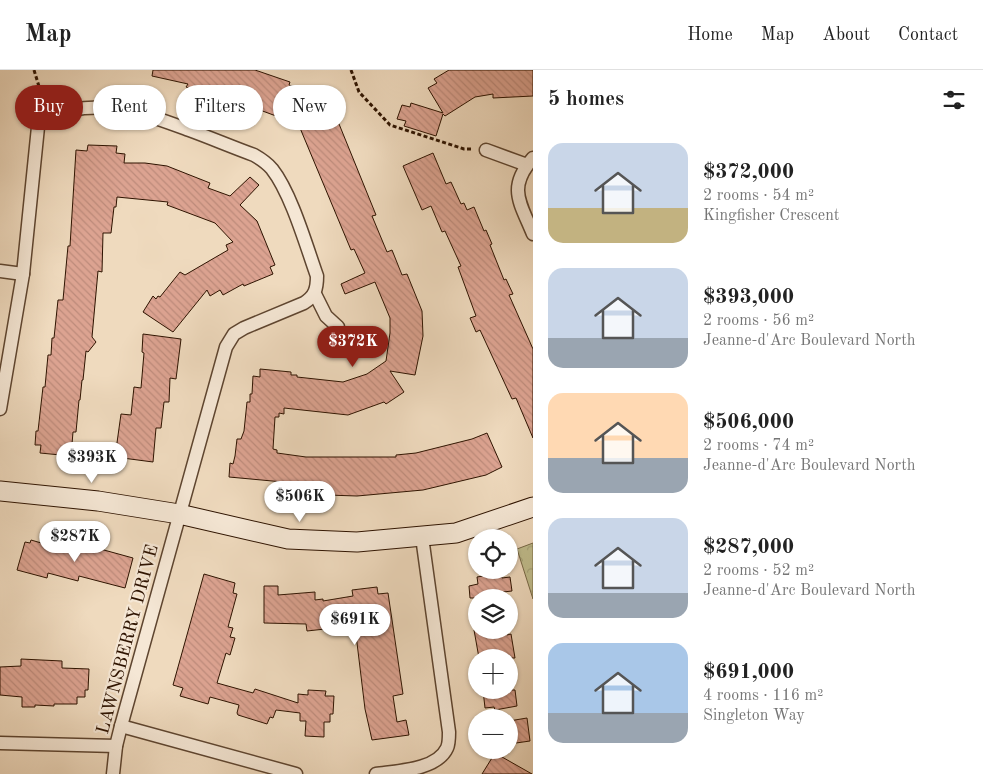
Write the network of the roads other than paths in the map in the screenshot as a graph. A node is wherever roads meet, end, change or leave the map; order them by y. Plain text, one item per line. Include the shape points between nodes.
1 (486, 150) road end
2 (530, 162) edge
3 (533, 234) edge
4 (0, 271) edge
5 (23, 274) junction
6 (315, 294) junction
7 (338, 327) dead end
8 (0, 409) edge
9 (0, 491) edge
10 (533, 507) edge
11 (179, 514) junction
12 (422, 537) junction
13 (121, 726) junction
14 (0, 743) edge
15 (116, 746) junction
16 (113, 774) edge
17 (296, 774) edge
18 (376, 774) edge

1 - 2 street
2 - 3 street via 518,181 518,197
4 - 5 street
5 - 6 street via 38,127 42,120 48,114 85,107 125,109 144,113 264,161 280,184 318,276
5 - 8 street
6 - 7 street via 326,316
6 - 11 street, LAWNSBERRY DRIVE via 304,303 244,328 229,340
9 - 11 main road via 98,501
10 - 12 main road via 456,533
11 - 12 main road via 288,539 357,542
11 - 13 street, LAWNSBERRY DRIVE
12 - 18 street via 449,732 447,748 434,763 424,767
13 - 15 street, LAWNSBERRY DRIVE
13 - 17 street
14 - 15 street
15 - 16 street, LAWNSBERRY DRIVE

